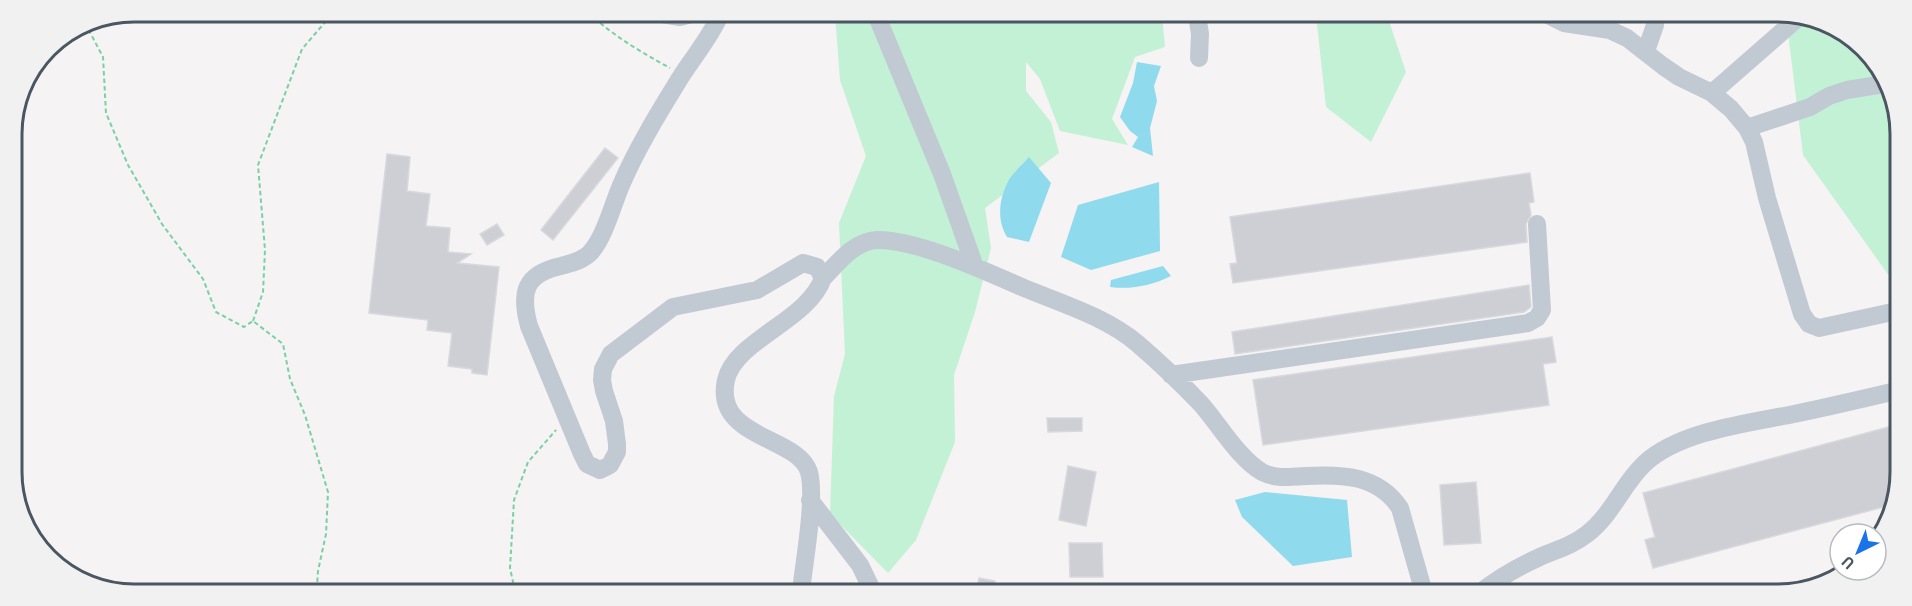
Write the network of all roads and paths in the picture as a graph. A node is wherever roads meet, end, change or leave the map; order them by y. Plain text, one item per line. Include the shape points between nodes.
1 (1198, 22) edge
2 (1562, 22) edge
3 (1654, 22) edge
4 (324, 23) edge
5 (601, 23) edge
6 (717, 23) edge
7 (880, 23) edge
8 (1792, 23) edge
9 (90, 32) edge
10 (1646, 51) junction
11 (1200, 58) dead end
12 (683, 75) junction
13 (1878, 85) edge
14 (1712, 93) junction
15 (1747, 128) junction
16 (1537, 224) dead end
17 (975, 267) junction
18 (823, 278) junction
19 (1890, 313) edge
20 (253, 321) junction
21 (1171, 375) junction
22 (1890, 392) edge
23 (560, 400) junction
24 (810, 500) junction
25 (1421, 583) edge
26 (1495, 583) edge
27 (318, 584) edge
28 (513, 584) edge
29 (802, 584) edge
30 (869, 584) edge

1 - 11 street
2 - 10 street via 1610,30
3 - 10 street
4 - 20 path via 302,49 258,165 265,250 263,292
5 - 12 path via 631,46
6 - 12 street
7 - 17 street via 942,174
8 - 14 street
9 - 20 path via 102,57 106,113 128,165 162,224 203,279 216,312 244,327
10 - 14 street via 1679,77
12 - 23 street via 622,181 589,254 577,262 536,275 527,286 524,306 529,326
13 - 15 street via 1838,93 1810,107
14 - 15 street
15 - 19 street via 1802,314 1809,324 1819,328
16 - 21 street via 1542,310 1528,323
17 - 18 street via 906,244 878,240 854,248
17 - 21 street via 1103,321 1136,343
18 - 23 street via 817,267 803,264 757,290 673,307 618,347 603,369 604,391 617,444 614,459 605,469 587,464
18 - 24 street via 804,307 737,362 725,387 728,405 740,422 804,465 809,474
20 - 27 path via 283,344 290,379 306,415 328,492
21 - 25 street via 1261,471 1290,477 1336,474 1374,484 1392,497 1400,508
22 - 26 street via 1733,425 1659,453 1644,464 1608,515 1588,533
23 - 28 path via 556,430 528,462 514,500 510,568
24 - 29 street
24 - 30 street via 860,565

